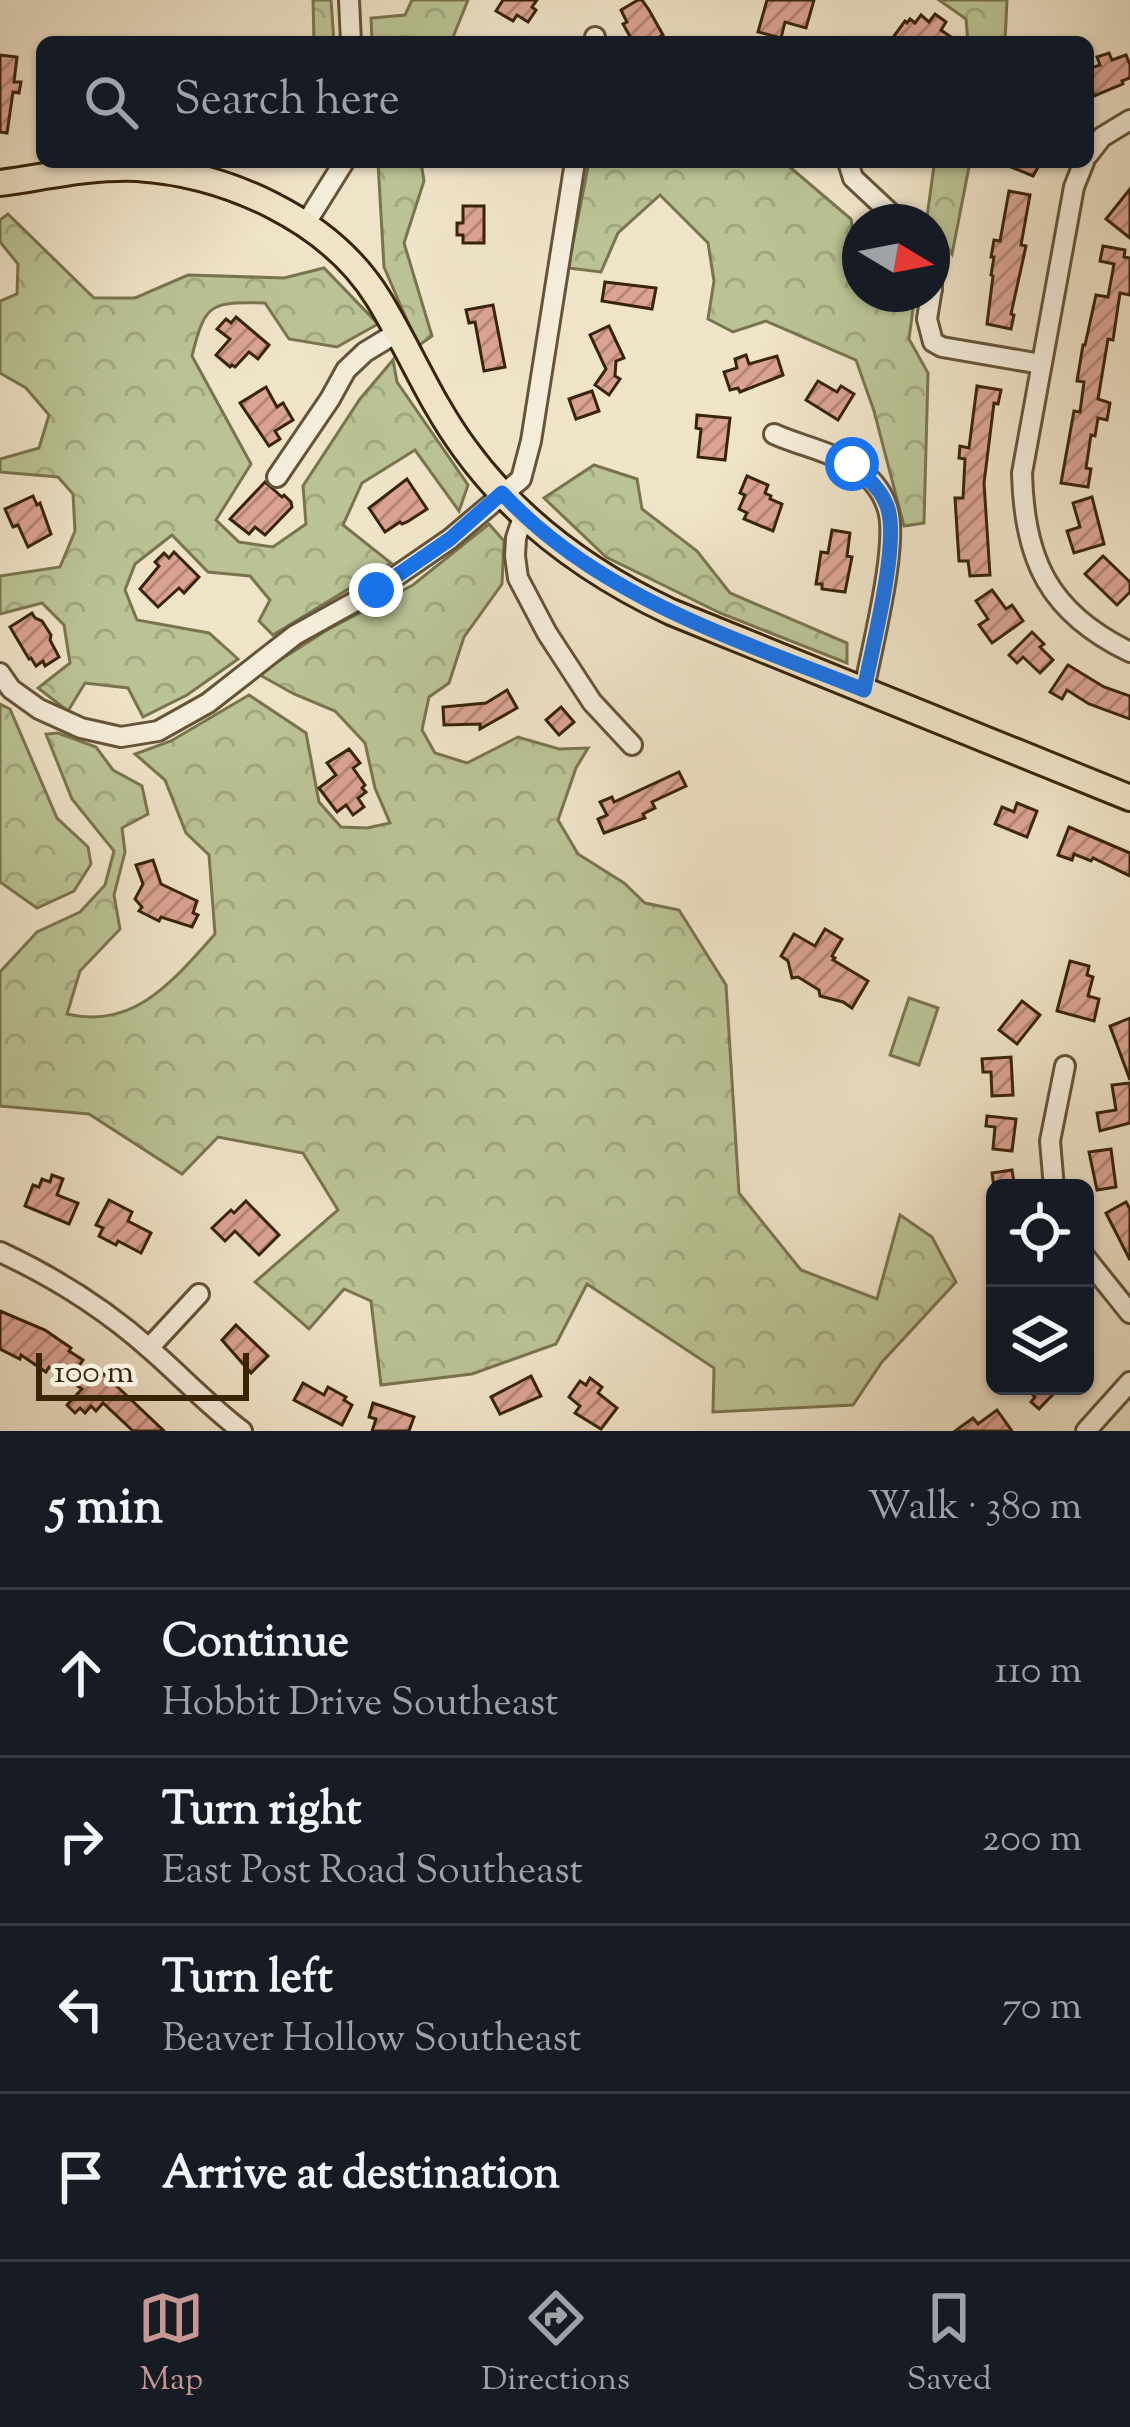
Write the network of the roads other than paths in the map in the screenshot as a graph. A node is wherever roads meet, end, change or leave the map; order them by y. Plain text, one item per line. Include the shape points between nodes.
1 (349, 0) edge
2 (351, 36) edge
3 (1130, 120) edge
4 (1094, 148) edge
5 (340, 168) edge
6 (574, 168) edge
7 (850, 168) edge
8 (1082, 168) edge
9 (0, 183) edge
10 (881, 204) edge
11 (306, 223) junction
12 (928, 312) edge
13 (398, 332) junction
14 (1041, 364) junction
15 (774, 434) dead end
16 (278, 477) dead end
17 (502, 493) junction
18 (524, 517) junction
19 (1130, 652) edge
20 (0, 673) edge
21 (864, 690) junction
22 (632, 746) dead end
23 (1130, 798) edge
24 (1065, 1066) dead end
25 (1053, 1179) edge
26 (0, 1252) edge
27 (1094, 1268) edge
28 (199, 1294) dead end
29 (1130, 1312) edge
30 (149, 1348) junction
31 (1130, 1382) edge
32 (242, 1431) edge
33 (1086, 1431) edge

1 - 2 street
3 - 4 street
5 - 11 street
6 - 17 street via 532,441 521,479
7 - 10 street
8 - 14 street
9 - 11 main road via 136,168 246,193
11 - 13 main road via 359,273
12 - 14 street via 929,333 943,347
13 - 16 street via 346,370
13 - 17 main road via 434,404
14 - 19 street via 1022,473 1034,557 1073,617
15 - 21 street via 852,464 887,506 888,562
17 - 18 main road
17 - 20 street via 450,539 158,731 121,736 81,728 39,709
18 - 21 main road via 645,600
18 - 22 street via 514,556 518,578 592,702
21 - 23 main road
24 - 25 street via 1050,1141
26 - 30 street via 83,1296
27 - 29 street
28 - 30 street
30 - 32 street
31 - 33 street

